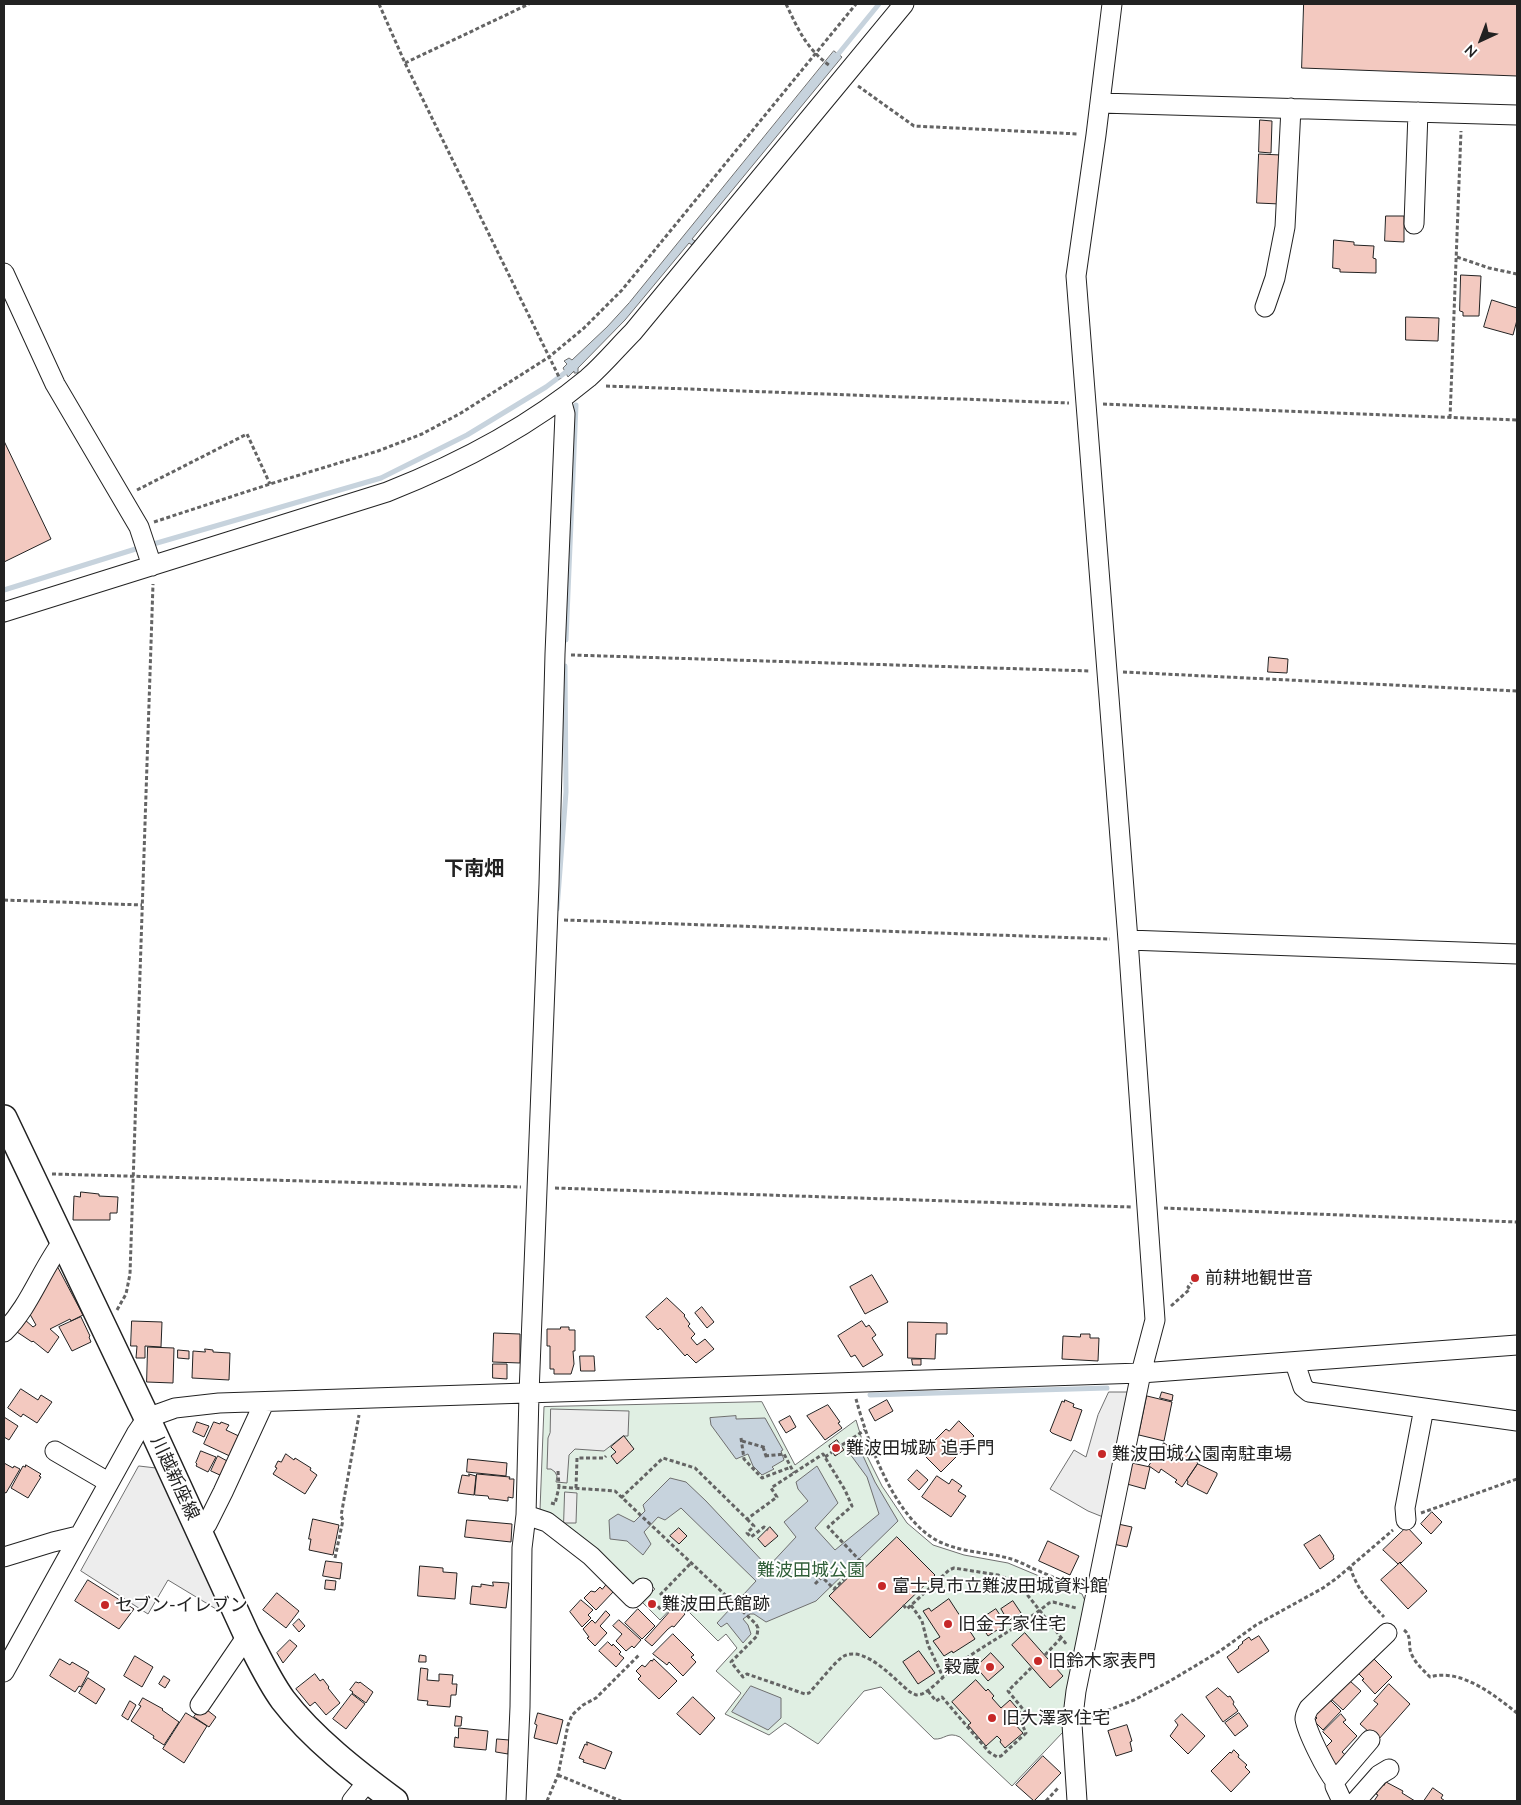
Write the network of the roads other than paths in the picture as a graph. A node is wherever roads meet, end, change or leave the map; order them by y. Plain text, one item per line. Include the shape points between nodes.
1 (904, 4) edge
2 (1112, 4) edge
3 (1100, 103) junction
4 (1291, 108) junction
5 (1418, 112) junction
6 (1517, 116) edge
7 (1414, 224) dead end
8 (4, 274) edge
9 (1265, 307) dead end
10 (564, 396) junction
11 (151, 562) junction
12 (4, 612) edge
13 (1128, 940) junction
14 (1517, 954) edge
15 (4, 1118) edge
16 (64, 1241) junction
17 (4, 1332) edge
18 (1517, 1345) edge
19 (1294, 1363) junction
20 (1141, 1373) junction
21 (529, 1394) junction
22 (264, 1402) junction
23 (1424, 1408) junction
24 (147, 1418) junction
25 (1517, 1421) edge
26 (56, 1451) dead end
27 (108, 1482) junction
28 (526, 1515) junction
29 (1406, 1520) road end
30 (200, 1531) junction
31 (78, 1536) junction
32 (4, 1557) edge
33 (643, 1588) dead end
34 (1393, 1627) road end
35 (247, 1636) junction
36 (4, 1672) edge
37 (200, 1705) dead end
38 (1370, 1740) dead end
39 (1389, 1769) dead end
40 (368, 1781) junction
41 (1335, 1781) junction
42 (352, 1801) edge
43 (395, 1801) edge
44 (516, 1801) edge
45 (1077, 1801) edge
46 (1342, 1801) edge
47 (1356, 1801) edge

1 - 10 street via 633,332 589,377
2 - 3 street
3 - 4 street
3 - 13 street via 1076,276
4 - 5 street
4 - 9 street via 1285,227 1275,278
5 - 6 street
5 - 7 street
8 - 11 street via 55,384 141,531
10 - 11 street via 498,438 418,480 359,501
10 - 21 street
11 - 12 street
13 - 14 street
13 - 20 street via 1156,1320
15 - 16 main road, 川越新座線
16 - 17 street via 52,1255 28,1301
16 - 24 main road, 川越新座線
18 - 19 street
19 - 20 street
19 - 23 street via 1303,1387 1309,1392
20 - 21 street
20 - 45 street via 1076,1691 1072,1724
21 - 22 street
21 - 28 street
22 - 24 street via 174,1408
22 - 30 street via 223,1492
23 - 25 street
23 - 29 street via 1405,1508
24 - 27 street
24 - 30 main road, 川越新座線
26 - 27 street
27 - 31 street
28 - 33 street via 547,1522 591,1556 633,1598
28 - 44 street via 522,1548
30 - 35 main road, 川越新座線
31 - 32 street
31 - 36 street
34 - 41 street via 1309,1708 1305,1716 1328,1772
35 - 37 street
35 - 40 main road, 川越新座線 via 282,1699 303,1724
38 - 41 street
39 - 47 street via 1379,1774
40 - 42 street
40 - 43 main road, 川越新座線
41 - 46 street

